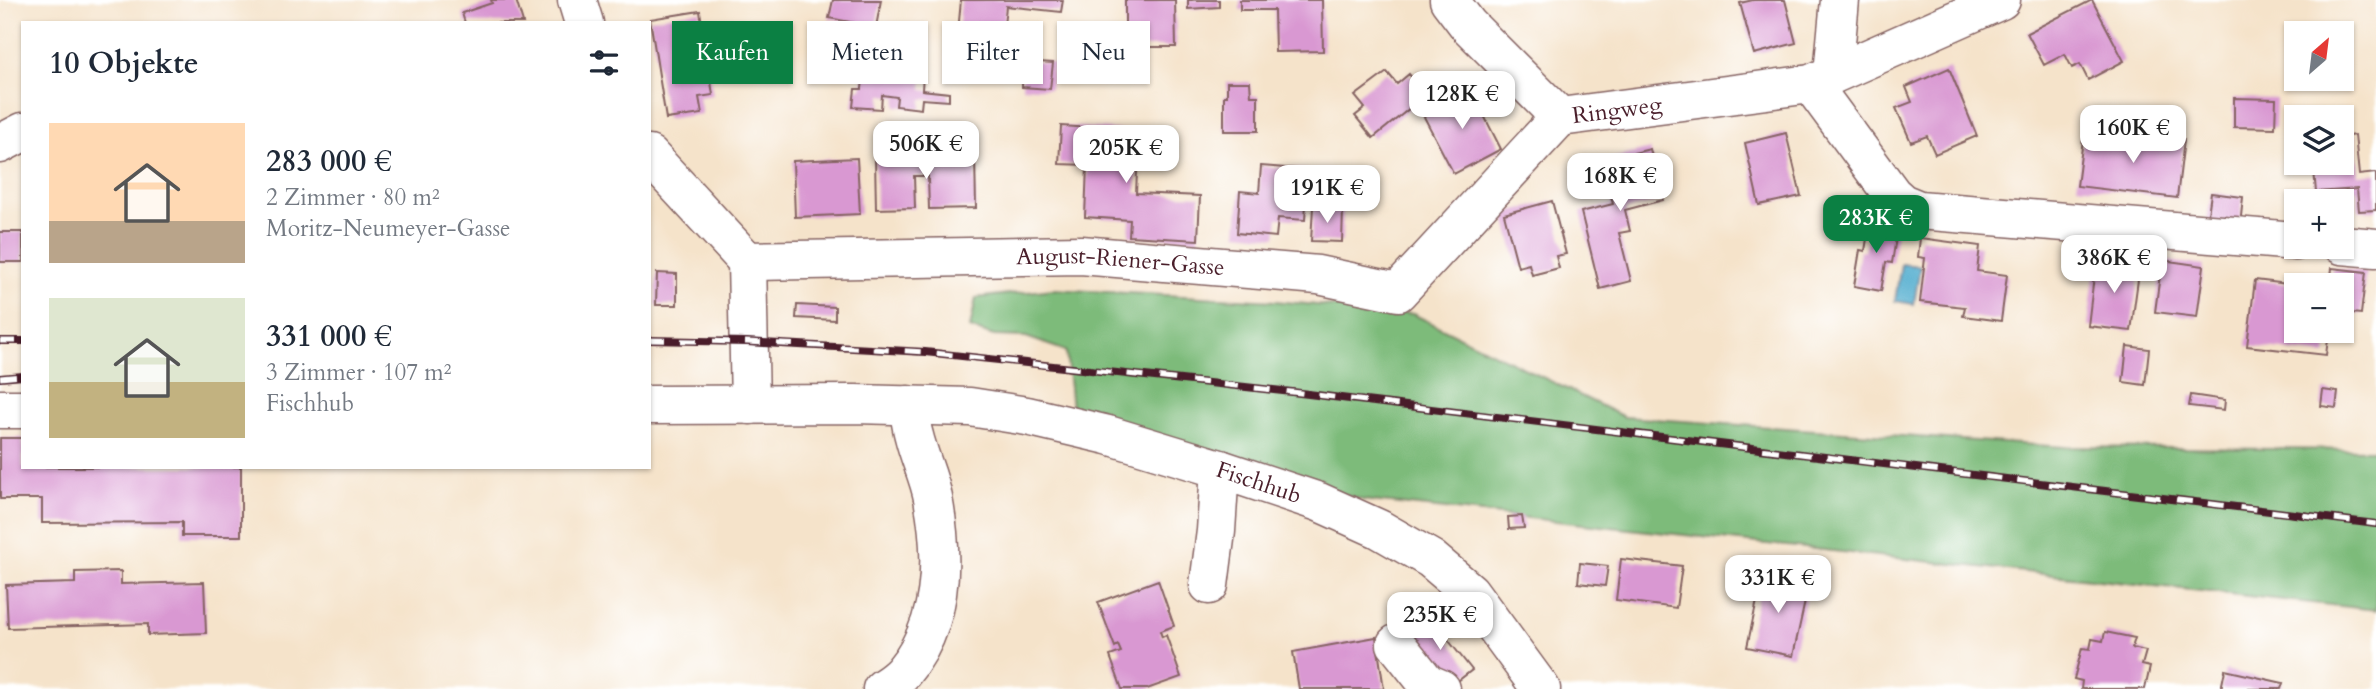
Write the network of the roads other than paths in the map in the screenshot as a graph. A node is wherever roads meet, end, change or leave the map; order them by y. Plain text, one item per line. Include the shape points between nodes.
1 (577, 0) edge
2 (1449, 0) edge
3 (1840, 0) edge
4 (2001, 0) edge
5 (583, 21) edge
6 (1822, 79) junction
7 (1560, 117) junction
8 (21, 133) edge
9 (0, 144) edge
10 (651, 157) edge
11 (2284, 240) edge
12 (2354, 246) edge
13 (2376, 248) edge
14 (747, 261) junction
15 (651, 405) edge
16 (750, 405) junction
17 (908, 405) junction
18 (0, 409) edge
19 (21, 409) edge
20 (1220, 469) junction
21 (1209, 586) dead end
22 (1396, 644) dead end
23 (1535, 688) edge
24 (882, 689) edge
25 (1441, 689) edge

1 - 5 street
2 - 7 street, Ringweg
3 - 6 street
4 - 6 street, Ringweg
6 - 7 street, Ringweg
6 - 11 street via 1892,194 1919,210
7 - 14 street, August-Riener-Gasse via 1398,292 1318,275 1081,255
8 - 9 street
10 - 14 street
12 - 13 street
14 - 16 street
15 - 16 street, Fischhub
16 - 17 street, Fischhub
17 - 20 street, Fischhub via 970,407 1027,416
17 - 24 street via 933,496 940,579 917,652 902,674
18 - 19 street
20 - 21 street
20 - 23 street, Fischhub via 1319,502 1431,559 1470,592
22 - 25 street via 1427,683

